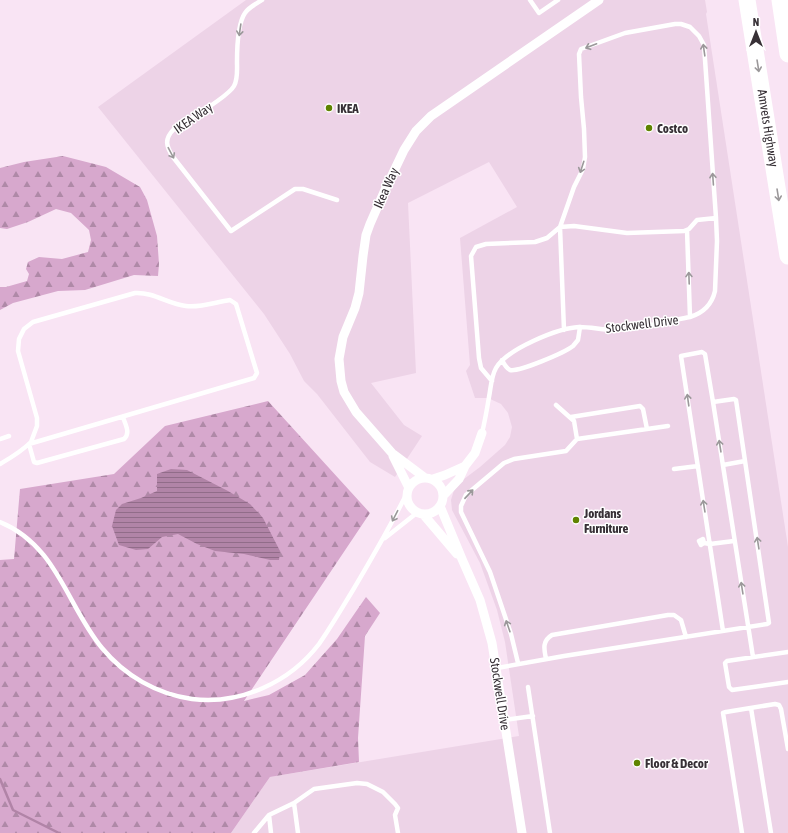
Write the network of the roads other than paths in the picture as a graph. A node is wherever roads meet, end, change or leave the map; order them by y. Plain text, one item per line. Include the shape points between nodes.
1 (262, 0) edge
2 (530, 0) edge
3 (558, 0) edge
4 (599, 0) edge
5 (748, 0) edge
6 (780, 0) edge
7 (788, 54) edge
8 (336, 200) dead end
9 (716, 218) junction
10 (560, 227) junction
11 (687, 230) junction
12 (788, 256) edge
13 (690, 317) junction
14 (580, 327) junction
15 (564, 330) junction
16 (502, 360) junction
17 (492, 381) junction
18 (713, 402) junction
19 (556, 405) dead end
20 (123, 417) junction
21 (571, 417) junction
22 (668, 426) dead end
23 (647, 428) junction
24 (482, 433) joint
25 (9, 436) dead end
26 (0, 439) edge
27 (577, 439) junction
28 (29, 444) junction
29 (392, 453) junction
30 (746, 461) junction
31 (0, 464) edge
32 (723, 465) junction
33 (465, 466) junction
34 (698, 466) junction
35 (674, 469) dead end
36 (428, 478) junction
37 (408, 490) junction
38 (443, 496) junction
39 (440, 506) junction
40 (420, 513) junction
41 (0, 522) edge
42 (384, 539) junction
43 (699, 540) dead end
44 (734, 541) junction
45 (707, 544) junction
46 (462, 560) junction
47 (748, 627) junction
48 (723, 631) junction
49 (686, 637) junction
50 (788, 652) edge
51 (753, 657) junction
52 (546, 659) junction
53 (518, 663) junction
54 (496, 668) junction
55 (788, 682) edge
56 (528, 687) dead end
57 (750, 708) junction
58 (533, 716) junction
59 (505, 720) junction
60 (788, 749) edge
61 (294, 803) junction
62 (269, 815) junction
63 (254, 833) edge
64 (271, 833) edge
65 (298, 833) edge
66 (398, 833) edge
67 (522, 833) edge
68 (550, 833) edge
69 (742, 833) edge
70 (771, 833) edge

1 -> 8 lane, IKEA Way via 244,14 237,74 231,90 174,129 169,134 168,149 231,231 295,189 303,189
2 - 3 lane via 539,13
4 - 29 street, Ikea Way via 552,29 437,110 411,138 397,162 366,235 359,293 356,308 343,337 339,371 344,392 351,405
5 -> 12 highway, Amvets Highway
6 - 7 highway
9 -> 10 lane, Stockwell Drive via 704,45 690,27 675,24 625,33 580,51 585,158
9 - 11 lane via 697,220
9 - 13 lane, Stockwell Drive via 714,295 699,313
10 - 11 lane via 578,226 627,233
10 - 15 lane
10 - 17 lane via 550,236 535,242 486,244 476,247 471,256 479,358 481,368
13 -> 11 lane
13 - 14 lane, Stockwell Drive via 615,330
14 - 15 lane, Stockwell Drive
14 - 16 lane via 578,340 570,349 525,368 511,370
15 - 16 lane, Stockwell Drive via 522,347
16 - 17 lane, Stockwell Drive via 495,370
17 - 24 lane, Stockwell Drive
18 - 30 lane via 735,399
32 -> 18 lane
34 -> 18 lane via 682,356 702,352 705,354
19 - 21 lane
20 - 28 lane
20 - 28 lane via 128,433 124,439 37,463 33,460
20 - 28 lane via 254,378 257,373 234,301 187,306 148,294 135,293 29,325 19,339 18,352 37,418 35,433
21 - 23 lane via 640,406
21 - 27 lane
22 - 23 lane
23 - 27 lane
24 - 33 street, Stockwell Drive via 477,449
25 - 26 lane
53 -> 27 lane via 490,572 461,512 461,506 466,496 504,464 514,459 566,451
28 - 31 lane via 17,455
29 - 36 street, Ikea Way
29 - 37 street, Ikea Way
30 - 32 lane
47 -> 30 lane via 769,623
32 - 44 lane
33 - 36 street via 445,475
33 - 38 street, Stockwell Drive via 459,479
34 - 35 lane
45 -> 34 lane
36 - 37 street via 413,482
36 - 38 street via 441,486
37 - 40 street via 409,504
37 -> 42 lane
38 - 39 street
39 - 40 street via 431,513
39 - 46 street, Stockwell Drive
40 - 42 lane
40 - 46 street, Stockwell Drive
41 - 42 lane via 17,530 45,556 91,633 123,670 167,693 201,700 238,697 272,684 297,667 319,644
43 - 45 lane via 700,544
44 - 45 lane
47 -> 44 lane
45 - 48 lane
46 - 54 street, Stockwell Drive via 483,610
47 - 48 lane
47 - 51 lane
48 - 49 lane
49 - 52 lane
49 - 52 lane via 682,620 674,615 668,615 552,635 548,637 544,646
50 - 51 lane
51 - 55 lane via 726,662 730,689
52 - 53 lane
53 - 54 lane
54 - 59 street, Stockwell Drive
56 - 58 lane
57 - 60 lane via 779,705
57 - 69 lane via 723,713
57 - 70 lane
58 - 59 lane
58 - 68 lane
59 - 67 street, Stockwell Drive
61 - 62 lane
61 - 65 lane
61 - 66 lane via 314,789 367,784 383,792 397,805 395,815
62 - 63 lane
62 - 64 lane

